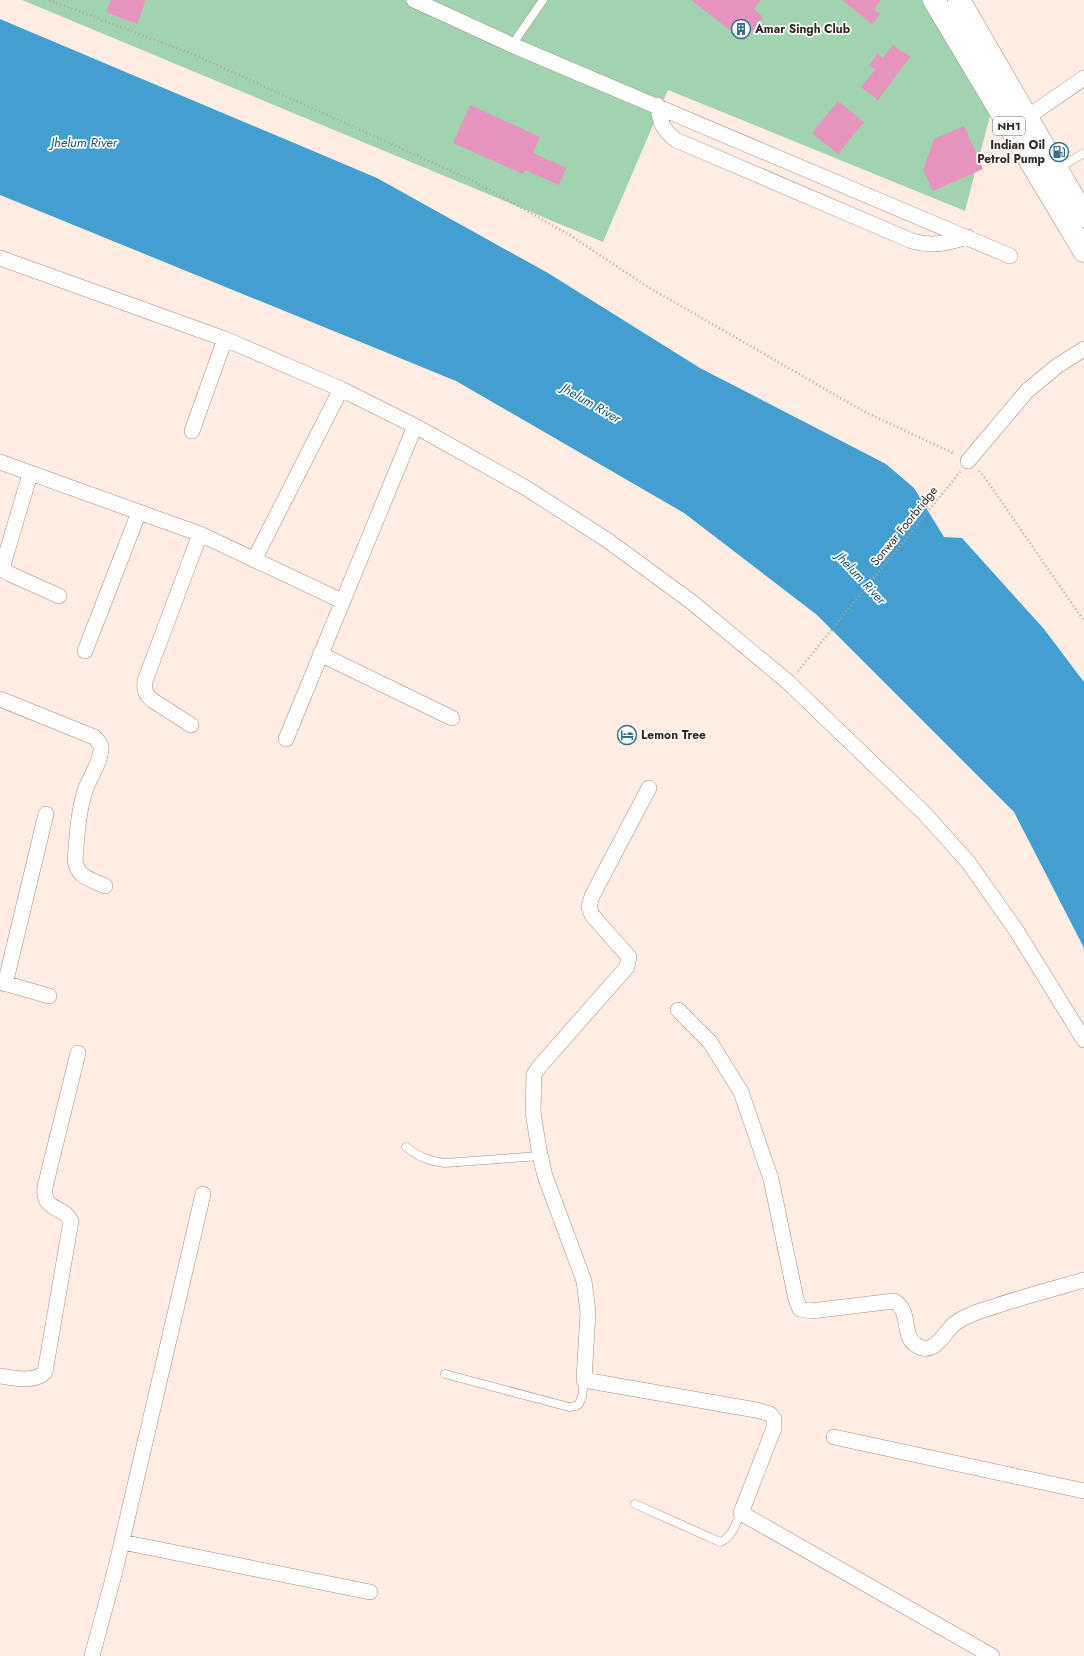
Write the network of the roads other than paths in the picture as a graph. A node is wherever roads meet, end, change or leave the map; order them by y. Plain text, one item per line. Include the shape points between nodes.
1 (414, 0) edge
2 (543, 0) edge
3 (934, 0) edge
4 (959, 0) edge
5 (512, 44) junction
6 (1084, 78) edge
7 (657, 105) junction
8 (1026, 118) junction
9 (1084, 153) edge
10 (1056, 169) junction
11 (1084, 216) edge
12 (968, 237) junction
13 (1084, 251) edge
14 (1010, 256) dead end
15 (0, 258) edge
16 (225, 339) junction
17 (1084, 349) edge
18 (341, 389) junction
19 (415, 426) junction
20 (192, 431) dead end
21 (968, 461) road end
22 (0, 462) edge
23 (30, 474) junction
24 (139, 512) junction
25 (200, 534) junction
26 (254, 560) junction
27 (58, 596) dead end
28 (342, 601) junction
29 (86, 651) dead end
30 (320, 654) junction
31 (0, 699) edge
32 (452, 718) dead end
33 (191, 725) dead end
34 (286, 739) dead end
35 (649, 788) dead end
36 (46, 814) dead end
37 (105, 886) dead end
38 (3, 983) edge
39 (48, 996) dead end
40 (678, 1010) dead end
41 (1084, 1040) edge
42 (78, 1053) dead end
43 (406, 1147) dead end
44 (540, 1156) junction
45 (203, 1194) dead end
46 (1084, 1280) edge
47 (445, 1374) dead end
48 (0, 1376) edge
49 (584, 1380) junction
50 (834, 1437) dead end
51 (1084, 1491) edge
52 (635, 1504) dead end
53 (741, 1513) junction
54 (122, 1542) junction
55 (370, 1592) dead end
56 (92, 1656) edge
57 (992, 1656) edge

1 - 5 street
2 - 5 lane
3 - 13 highway, NH1
4 - 8 highway, NH1
5 - 7 street
6 - 8 street
7 - 12 street
7 - 12 street via 665,132 676,140 912,242 925,245 941,244
8 - 10 highway, NH1
9 - 10 lane
10 - 11 highway, NH1
12 - 14 street
15 - 16 street
16 - 18 street
16 - 20 street
17 - 21 street via 1056,366 1027,391
18 - 19 street
18 - 26 street
19 - 28 street
19 - 41 street via 526,488 607,540 693,603 788,682 924,812 968,862 1016,930
22 - 23 street
23 - 24 street
23 - 27 street via 3,565 5,571 10,574
24 - 25 street
24 - 29 street
25 - 26 street
25 - 33 street via 144,689 152,700
26 - 28 street
28 - 30 street
30 - 32 street
30 - 34 street
31 - 37 street via 94,737 99,742 99,759 80,809 75,861 80,873
35 - 44 street via 592,896 589,908 592,915 629,957 629,962 534,1075 533,1112
36 - 38 street
38 - 39 street
40 - 46 street via 710,1042 742,1092 771,1179 800,1309 812,1311 894,1301 904,1310 910,1340 923,1348 938,1344 954,1324 969,1315
42 - 48 street via 44,1193 47,1202 69,1216 71,1221 44,1372 40,1377 32,1378
43 - 44 lane via 430,1161 445,1163
44 - 49 street via 584,1281 588,1312
45 - 54 street
47 - 49 lane via 569,1407 579,1404
49 - 53 street via 770,1414 774,1419 774,1428
50 - 51 street
52 - 53 lane via 720,1542 731,1534
53 - 57 street
54 - 55 street
54 - 56 street

